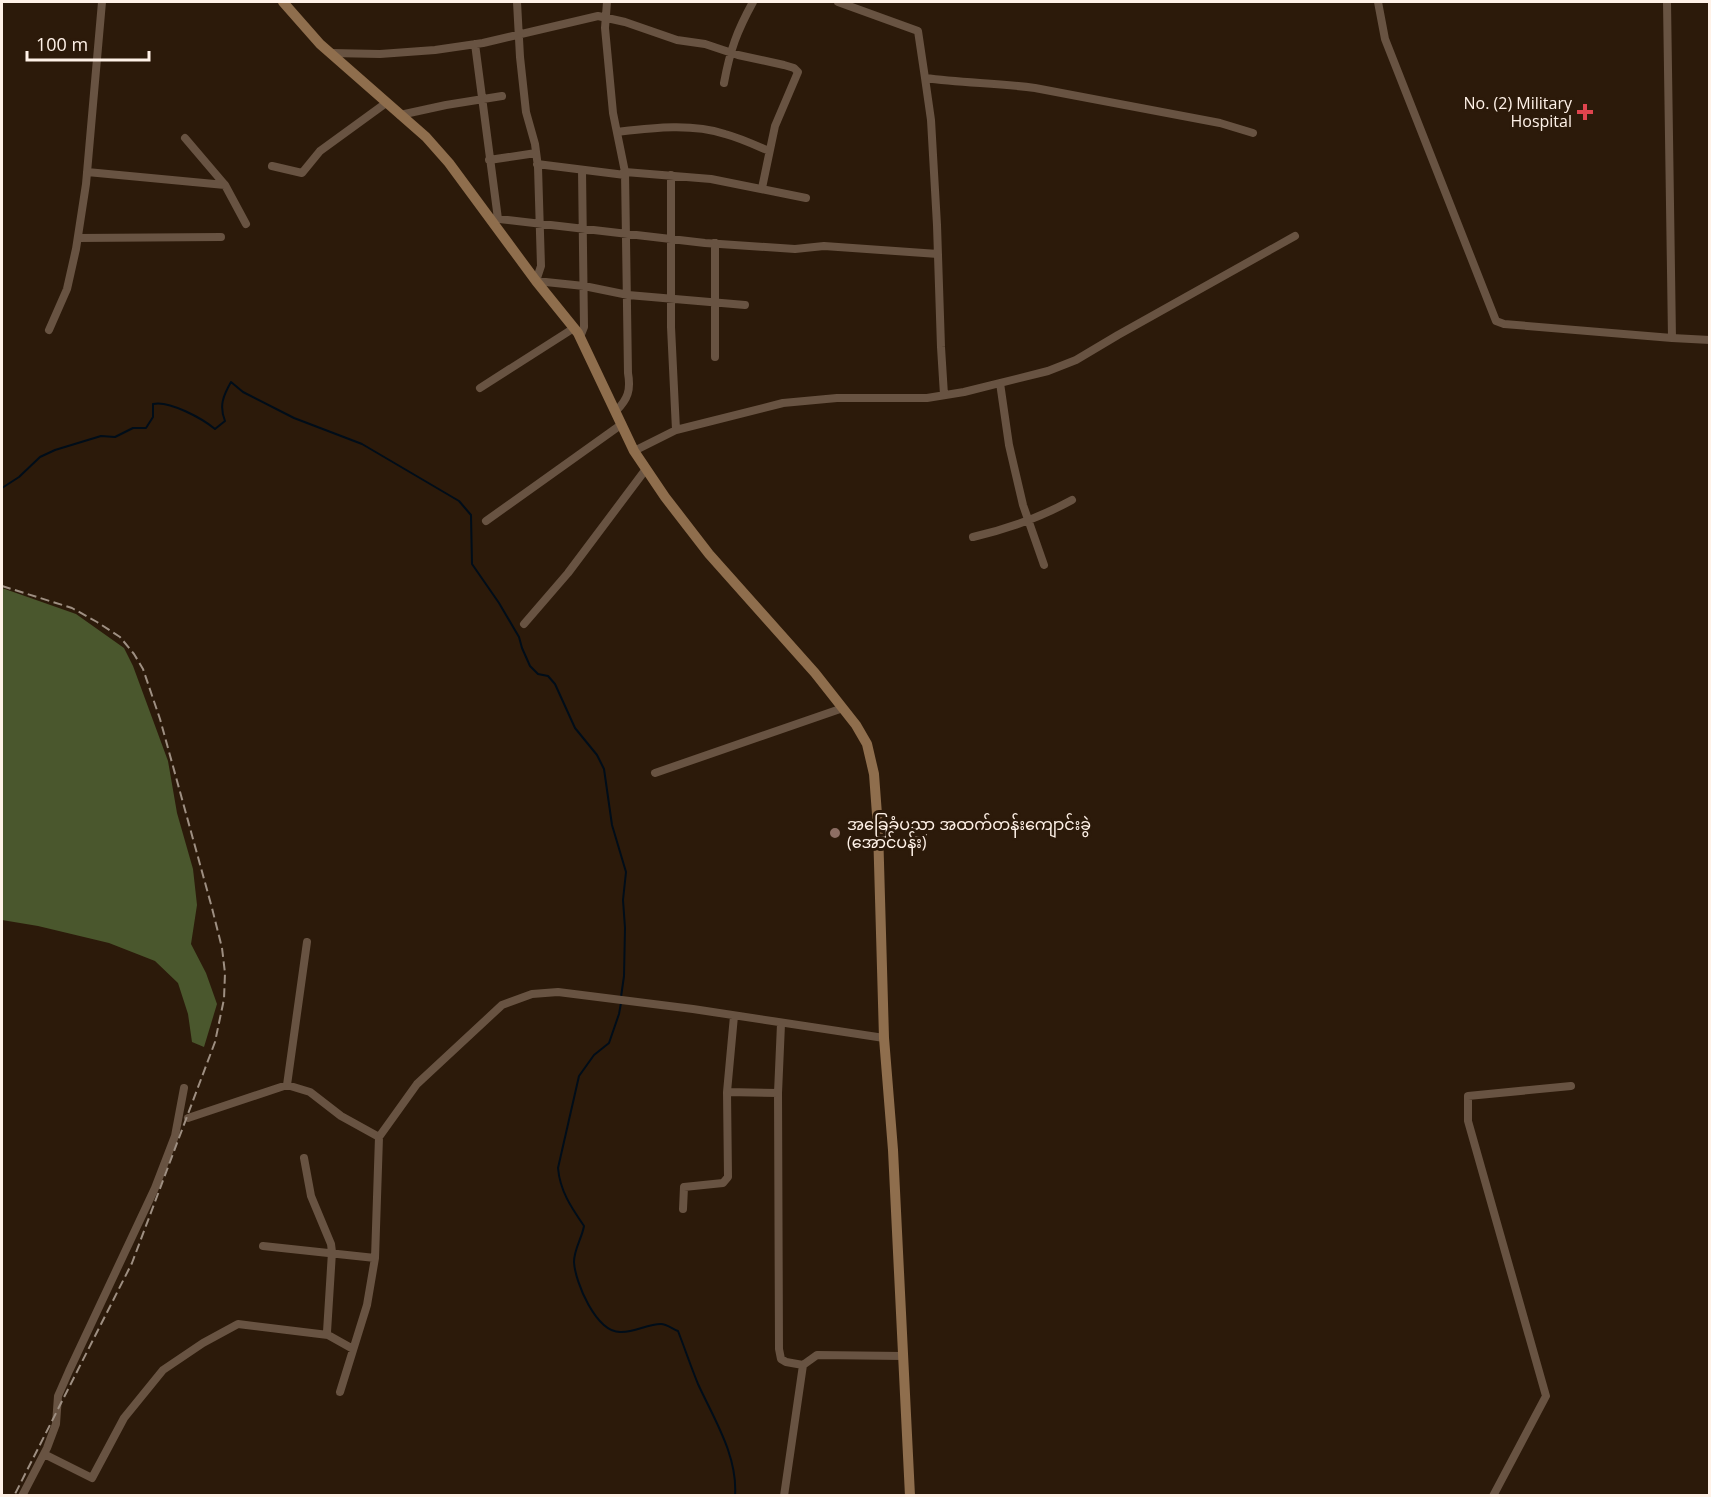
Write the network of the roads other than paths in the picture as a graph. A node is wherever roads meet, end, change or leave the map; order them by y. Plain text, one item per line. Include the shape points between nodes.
1 (102, 2) edge
2 (283, 2) edge
3 (517, 2) edge
4 (607, 2) edge
5 (753, 2) edge
6 (837, 2) edge
7 (1378, 2) edge
8 (1667, 2) edge
9 (606, 17) junction
10 (519, 34) junction
11 (475, 44) junction
12 (730, 52) junction
13 (329, 53) junction
14 (925, 78) junction
15 (724, 83) dead end
16 (502, 96) dead end
17 (481, 100) junction
18 (386, 103) junction
19 (400, 115) junction
20 (617, 132) junction
21 (1252, 133) dead end
22 (185, 138) dead end
23 (769, 151) junction
24 (536, 153) junction
25 (489, 160) junction
26 (537, 164) junction
27 (272, 166) dead end
28 (582, 171) junction
29 (87, 172) junction
30 (625, 174) junction
31 (671, 174) junction
32 (225, 185) junction
33 (762, 189) junction
34 (806, 198) dead end
35 (495, 219) junction
36 (540, 223) junction
37 (246, 224) dead end
38 (583, 229) junction
39 (627, 235) junction
40 (1295, 236) dead end
41 (221, 237) dead end
42 (78, 238) junction
43 (670, 239) junction
44 (715, 243) junction
45 (938, 254) junction
46 (536, 281) junction
47 (584, 286) junction
48 (628, 295) junction
49 (671, 300) junction
50 (716, 303) junction
51 (745, 305) dead end
52 (49, 330) dead end
53 (577, 332) junction
54 (1672, 338) junction
55 (1710, 340) edge
56 (716, 357) dead end
57 (1000, 383) junction
58 (480, 388) dead end
59 (944, 395) junction
60 (616, 411) junction
61 (622, 424) junction
62 (676, 430) junction
63 (634, 452) junction
64 (646, 469) junction
65 (1072, 500) dead end
66 (486, 521) dead end
67 (1029, 521) junction
68 (973, 537) dead end
69 (1044, 565) dead end
70 (524, 624) dead end
71 (843, 708) junction
72 (655, 773) dead end
73 (307, 942) dead end
74 (734, 1016) junction
75 (781, 1024) junction
76 (884, 1038) junction
77 (287, 1085) junction
78 (1571, 1086) dead end
79 (184, 1088) dead end
80 (727, 1092) junction
81 (778, 1093) junction
82 (188, 1118) dead end
83 (379, 1137) junction
84 (304, 1158) dead end
85 (683, 1209) dead end
86 (263, 1246) dead end
87 (332, 1252) junction
88 (375, 1258) junction
89 (328, 1335) junction
90 (353, 1349) junction
91 (903, 1356) junction
92 (803, 1365) junction
93 (340, 1392) dead end
94 (44, 1454) junction
95 (22, 1496) edge
96 (784, 1496) edge
97 (910, 1496) edge
98 (1493, 1496) edge

1 - 29 street
2 - 13 main road
3 - 10 street
4 - 9 street
5 - 12 street
6 - 14 street via 918,31
7 - 54 street via 1385,39 1496,321
8 - 54 street
9 - 10 street
9 - 12 street
9 - 20 street
10 - 11 street
10 - 24 street via 526,112
11 - 13 street via 380,54
11 - 17 street
12 - 15 street
12 - 23 street via 798,72
13 - 18 main road
14 - 21 street via 1035,88 1220,123
14 - 45 street
16 - 17 street
17 - 19 street
17 - 25 street
18 - 19 main road
18 - 27 street via 320,152 302,173
19 - 35 main road via 426,137
20 - 23 street via 698,128 725,133
20 - 30 street
22 - 32 street
23 - 33 street
24 - 25 street
24 - 26 street
25 - 35 street
26 - 28 street
26 - 36 street
28 - 30 street
28 - 38 street
29 - 32 street
29 - 42 street
30 - 31 street
30 - 39 street
31 - 33 street
31 - 43 street
32 - 37 street
33 - 34 street
35 - 36 street
35 - 46 main road
36 - 38 street
36 - 46 street via 541,266
38 - 39 street
38 - 47 street
39 - 43 street
39 - 48 street
40 - 57 street via 1076,360
41 - 42 street
42 - 52 street via 67,289
43 - 44 street
43 - 49 street
44 - 45 street
44 - 50 street
45 - 59 street
46 - 47 street
46 - 53 main road
47 - 48 street
47 - 53 street via 584,327
48 - 49 street
48 - 60 street via 630,386 628,396
49 - 50 street
49 - 62 street
50 - 51 street
50 - 56 street
53 - 58 street
53 - 60 main road
54 - 55 street
57 - 59 street
57 - 67 street via 1009,445
59 - 62 street via 783,403
60 - 61 main road
61 - 63 main road
61 - 66 street
62 - 63 street
63 - 64 main road
64 - 70 street via 568,573
64 - 71 main road via 709,554
65 - 67 street
67 - 68 street
67 - 69 street
71 - 72 street
71 - 76 main road via 867,744 874,774
73 - 77 street
74 - 75 street
74 - 80 street
74 - 83 street via 558,992 532,994 502,1005 417,1084
75 - 76 street
75 - 81 street
76 - 91 main road
77 - 82 street
77 - 83 street via 310,1092 341,1116
78 - 98 street via 1468,1096 1468,1121 1546,1396
79 - 94 street via 176,1136 58,1396 56,1424
80 - 81 street
80 - 85 street via 728,1177 723,1183 684,1187
81 - 92 street via 779,1349 781,1359
83 - 88 street
84 - 87 street via 311,1196
86 - 87 street
87 - 88 street
87 - 89 street
88 - 90 street via 367,1305
89 - 90 street
89 - 94 street via 238,1324 163,1370 124,1418 92,1478
90 - 93 street
91 - 92 street via 817,1354
91 - 97 main road
92 - 96 street
94 - 95 street

